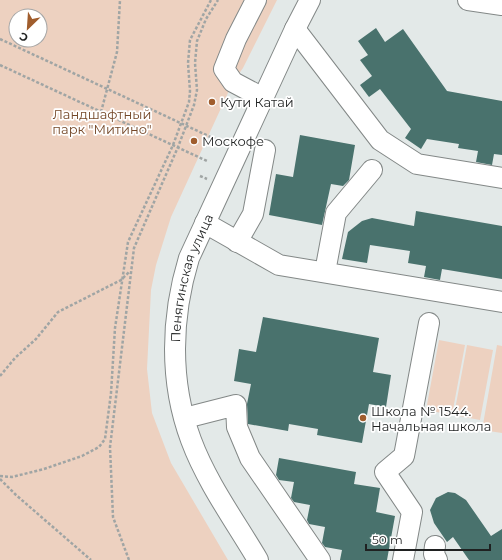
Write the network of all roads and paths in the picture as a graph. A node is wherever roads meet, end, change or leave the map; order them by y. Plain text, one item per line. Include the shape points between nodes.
1 (120, 0) edge
2 (210, 0) edge
3 (218, 0) edge
4 (256, 0) edge
5 (310, 0) edge
6 (469, 0) edge
7 (502, 5) edge
8 (295, 29) junction
9 (0, 39) edge
10 (0, 65) edge
11 (108, 90) junction
12 (263, 98) junction
13 (101, 112) junction
14 (182, 123) junction
15 (187, 126) junction
16 (217, 140) dead end
17 (173, 145) junction
18 (178, 147) junction
19 (265, 150) dead end
20 (207, 161) dead end
21 (372, 170) dead end
22 (502, 178) edge
23 (204, 223) junction
24 (237, 242) junction
25 (131, 271) junction
26 (325, 272) junction
27 (121, 280) junction
28 (502, 302) edge
29 (429, 323) dead end
30 (0, 376) edge
31 (185, 418) junction
32 (0, 476) edge
33 (0, 479) edge
34 (91, 560) edge
35 (129, 560) edge
36 (258, 560) edge
37 (320, 560) edge
38 (403, 560) edge

1 - 11 path via 117,52
2 - 14 path via 190,40 189,102
3 - 15 path via 206,19 197,41 197,90
4 - 12 street via 224,69 233,82
5 - 8 street, Пенягинская улица
6 - 7 street
8 - 12 street, Пенягинская улица
8 - 22 street via 380,140 417,164
9 - 11 path
10 - 13 path
11 - 13 path
11 - 14 path
12 - 23 street, Пенягинская улица
13 - 17 path
14 - 15 path
14 - 17 path
15 - 16 path
15 - 18 path
17 - 18 path
17 - 27 path via 128,242
18 - 20 path
18 - 25 path via 134,248
19 - 24 street via 253,214
21 - 26 street via 336,213
23 - 24 street
23 - 31 street, Пенягинская улица via 182,283 176,322 175,359
24 - 26 street via 279,264
25 - 27 path
25 - 35 path via 110,447 114,517
26 - 28 street
27 - 30 path via 58,312
27 - 32 path via 105,439 98,447 44,469 12,477
29 - 38 street via 404,456 385,472 412,512
31 - 36 street, Пенягинская улица via 191,440 210,480
31 - 37 street via 236,406 237,428 250,458
33 - 34 path

